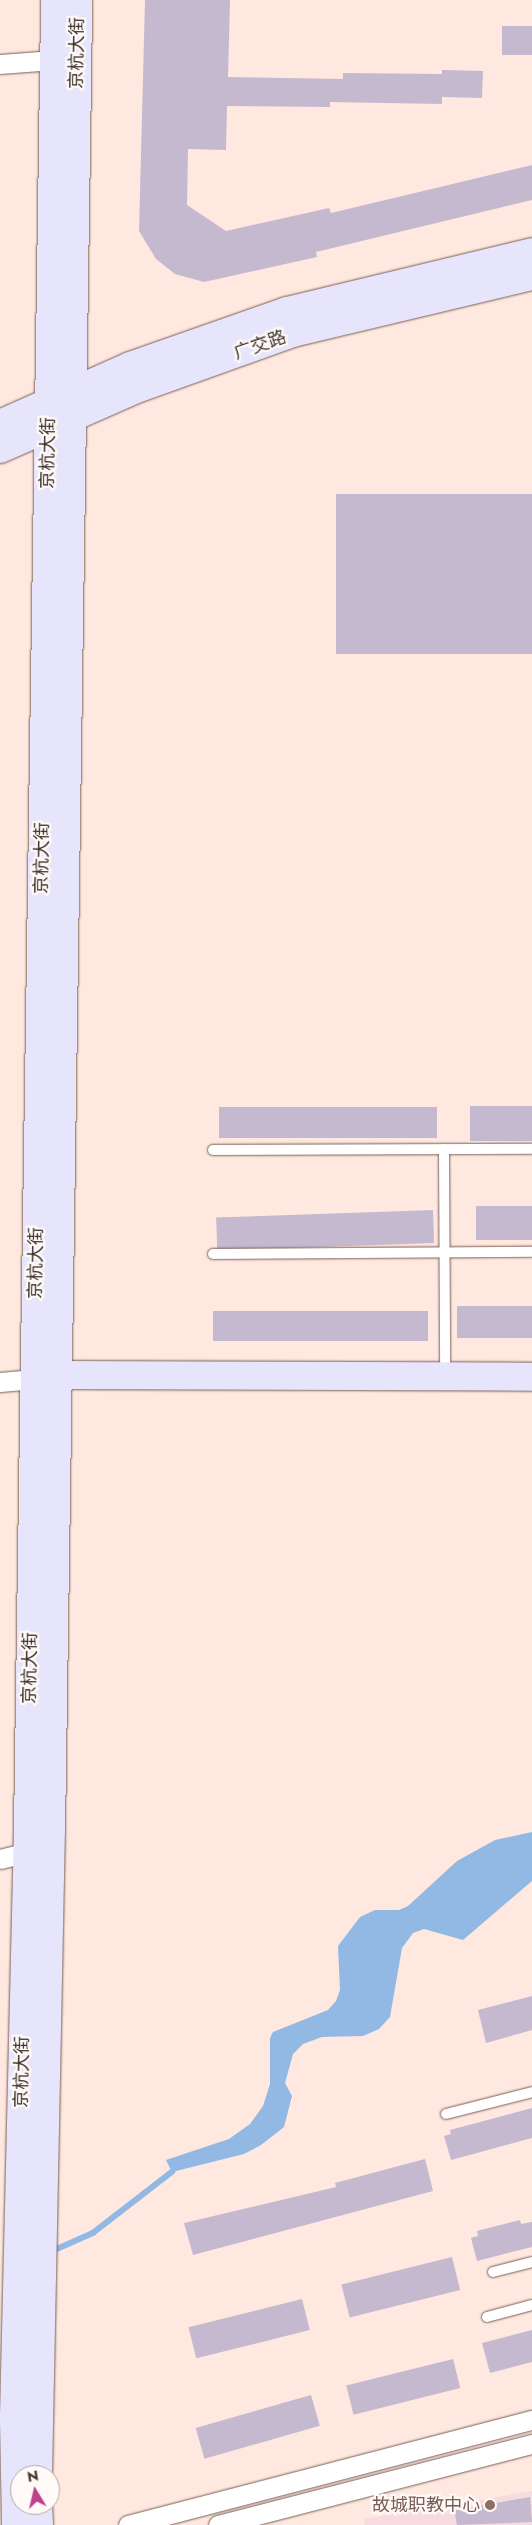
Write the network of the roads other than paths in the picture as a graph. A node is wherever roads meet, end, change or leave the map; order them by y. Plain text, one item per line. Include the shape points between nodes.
1 (55, 0) edge
2 (78, 0) edge
3 (54, 60) junction
4 (0, 64) edge
5 (532, 252) edge
6 (532, 276) edge
7 (60, 410) junction
8 (0, 424) edge
9 (0, 449) edge
10 (444, 1149) junction
11 (532, 1149) edge
12 (213, 1150) dead end
13 (532, 1252) edge
14 (444, 1253) junction
15 (213, 1254) dead end
16 (46, 1377) junction
17 (445, 1377) junction
18 (532, 1377) edge
19 (0, 1382) edge
20 (28, 1852) junction
21 (0, 1859) edge
22 (532, 2092) edge
23 (446, 2114) dead end
24 (532, 2262) edge
25 (493, 2272) dead end
26 (532, 2306) edge
27 (486, 2318) dead end
28 (532, 2420) edge
29 (532, 2444) edge
30 (38, 2465) edge
31 (16, 2525) edge
32 (128, 2525) edge
33 (218, 2525) edge

1 - 3 main road, 京杭大街
2 - 7 main road, 京杭大街
3 - 4 street
3 - 7 main road, 京杭大街
5 - 7 main road, 广交路 via 287,311 130,366
6 - 7 main road, 广交路 via 293,333 139,388
7 - 8 main road, 广交路
7 - 9 main road, 广交路
7 - 16 main road, 京杭大街
10 - 11 lane
10 - 12 lane
10 - 14 lane
13 - 14 lane
14 - 15 lane
14 - 17 lane
16 - 17 main road
16 - 19 street
16 - 20 main road, 京杭大街
16 - 30 main road, 京杭大街
17 - 18 main road
20 - 21 street
20 - 31 main road, 京杭大街 via 14,2416
22 - 23 lane
24 - 25 lane
26 - 27 lane
28 - 32 street
29 - 33 street

